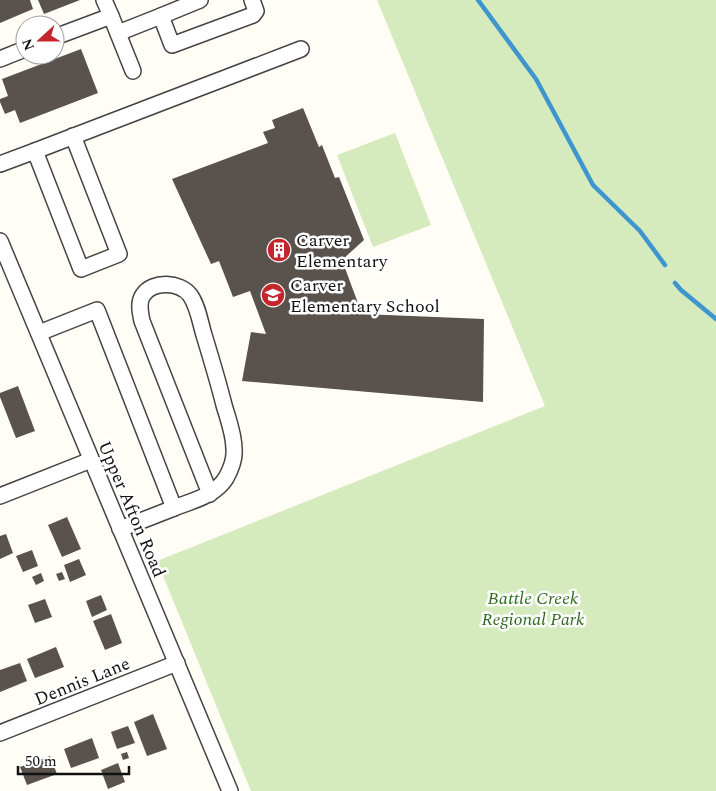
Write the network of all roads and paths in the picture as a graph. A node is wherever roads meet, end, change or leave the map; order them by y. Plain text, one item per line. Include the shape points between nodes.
1 (104, 0) edge
2 (200, 0) edge
3 (252, 0) edge
4 (111, 16) junction
5 (161, 16) junction
6 (118, 33) junction
7 (65, 34) edge
8 (301, 49) dead end
9 (15, 53) edge
10 (0, 59) edge
11 (133, 71) dead end
12 (73, 136) junction
13 (35, 151) junction
14 (0, 164) edge
15 (2, 250) edge
16 (39, 333) junction
17 (91, 460) junction
18 (210, 494) junction
19 (0, 496) edge
20 (174, 508) junction
21 (120, 529) junction
22 (177, 663) junction
23 (0, 734) edge
24 (230, 791) edge

1 - 4 street
2 - 5 street
3 - 5 street via 256,11 253,15 172,45
4 - 6 street
4 - 7 street
5 - 6 street
6 - 11 street
8 - 12 street
9 - 10 street
12 - 13 street
12 - 13 street via 119,254 80,269
13 - 14 street
15 - 16 street, Upper Afton Road
16 - 17 street, Upper Afton Road
16 - 20 street via 97,310
17 - 19 street
17 - 21 street, Upper Afton Road
18 - 18 street via 224,480 232,465 232,435 190,295 173,285 156,286 148,290 140,302 142,321
18 - 20 street
20 - 21 street
21 - 22 street, Upper Afton Road
22 - 23 street, Dennis Lane
22 - 24 street, Upper Afton Road

